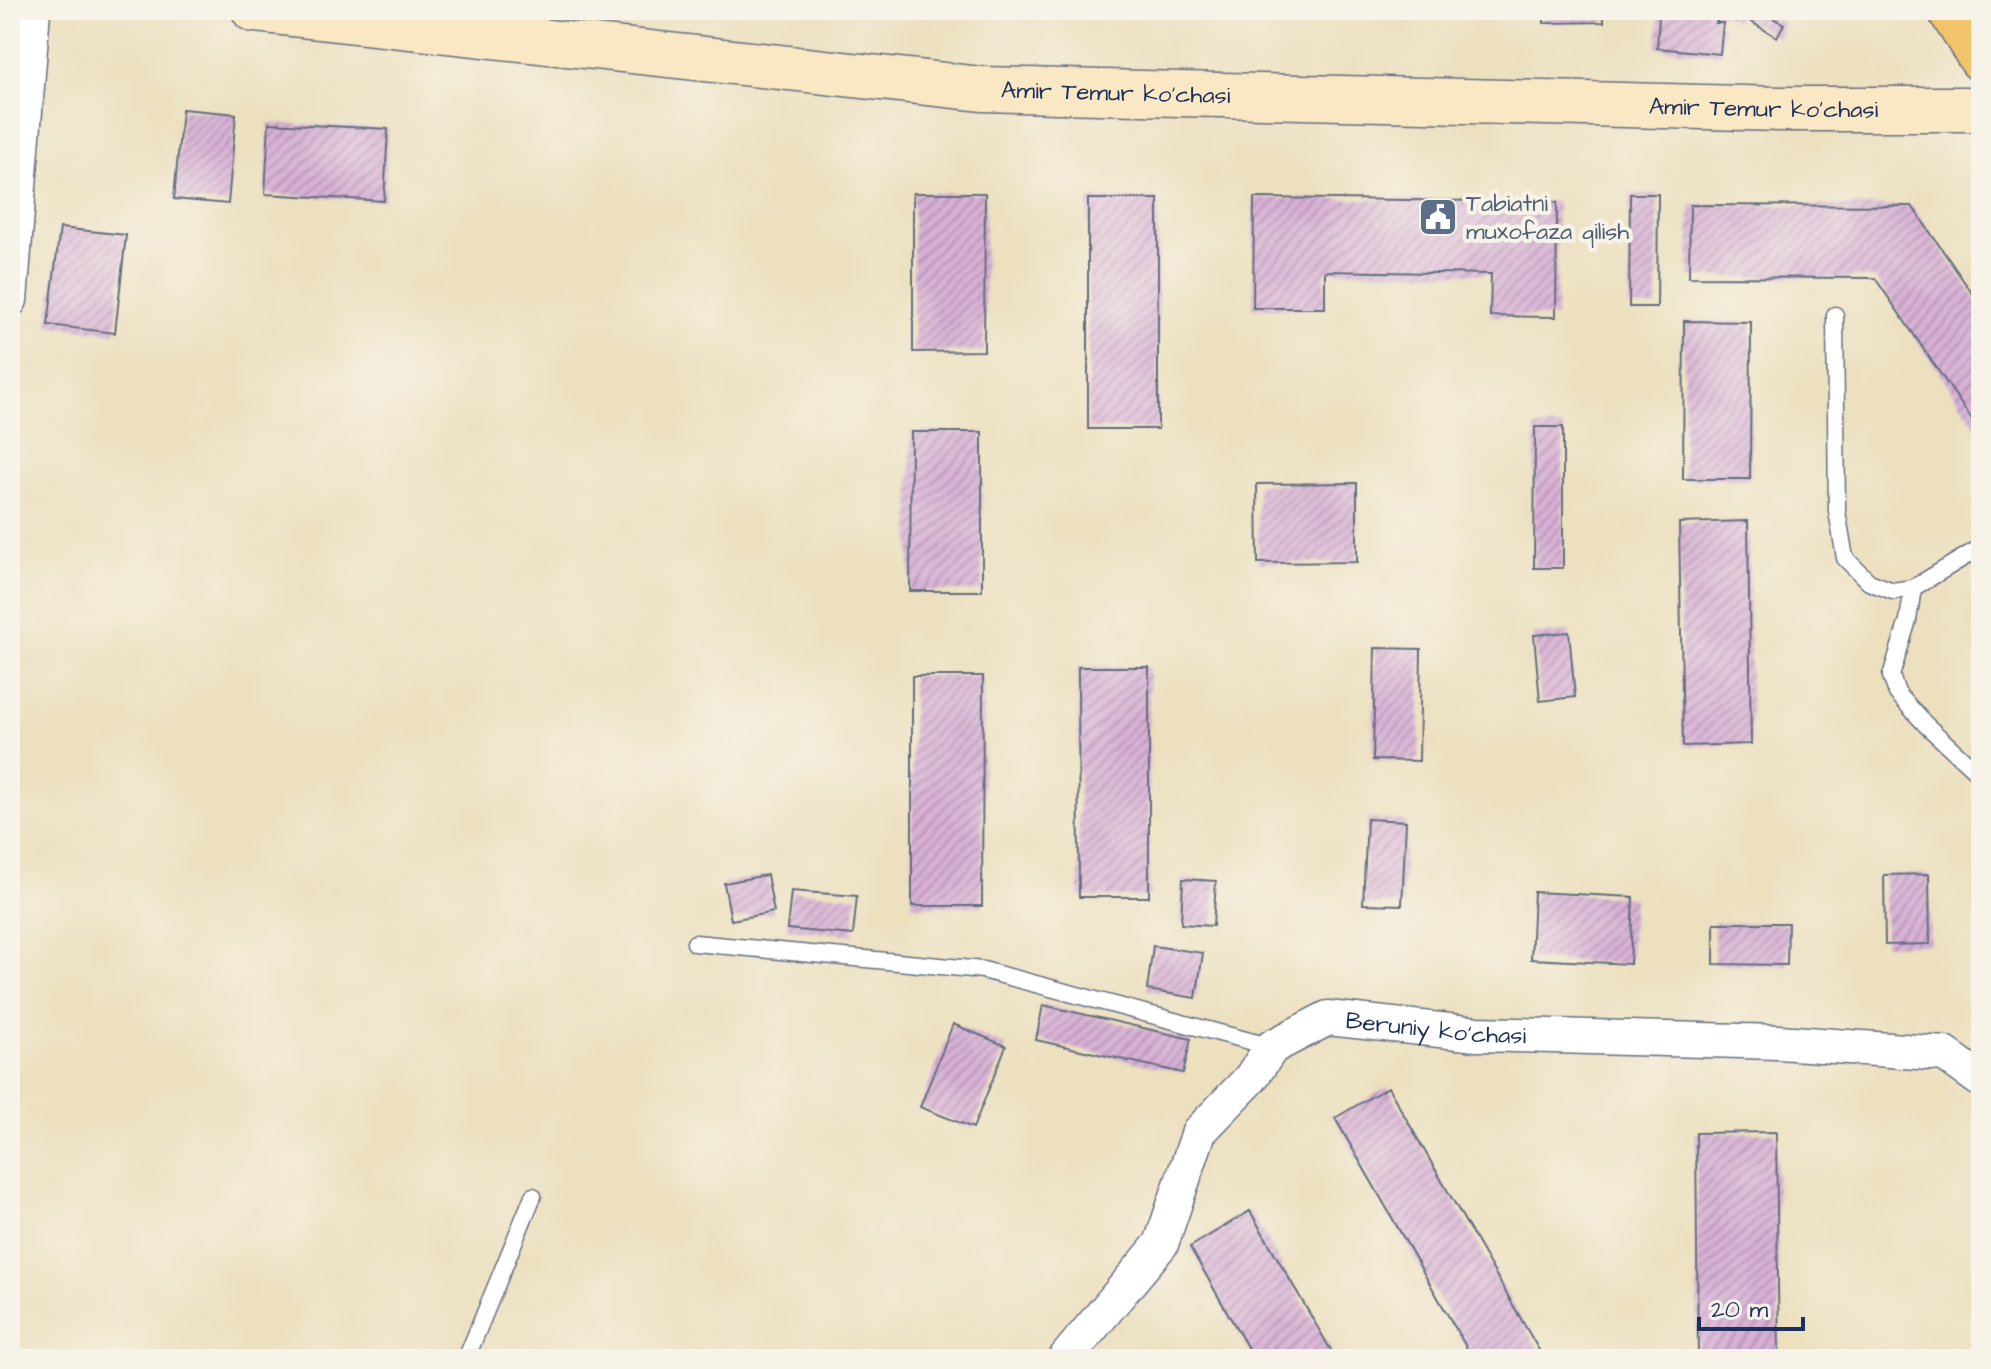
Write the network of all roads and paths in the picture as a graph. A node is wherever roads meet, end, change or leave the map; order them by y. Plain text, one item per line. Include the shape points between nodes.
1 (33, 10) edge
2 (254, 10) edge
3 (1950, 10) edge
4 (1981, 59) edge
5 (1981, 109) edge
6 (10, 300) edge
7 (1835, 315) dead end
8 (1981, 547) edge
9 (1913, 588) junction
10 (1981, 776) edge
11 (695, 943) dead end
12 (1272, 1047) junction
13 (1981, 1080) edge
14 (533, 1196) dead end
15 (466, 1359) edge
16 (1065, 1359) edge

1 - 6 street
2 - 5 main road, Amir Temur ko'chasi via 982,89
3 - 4 main road
7 - 9 lane via 1837,511 1845,558 1869,582 1893,591
8 - 9 lane
9 - 10 lane via 1891,676 1897,693
11 - 12 lane via 983,970
12 - 13 street, Beruniy ko'chasi via 1328,1018 1477,1034 1779,1042 1945,1054
12 - 16 street, Beruniy ko'chasi via 1250,1079 1199,1132 1161,1244
14 - 15 lane

